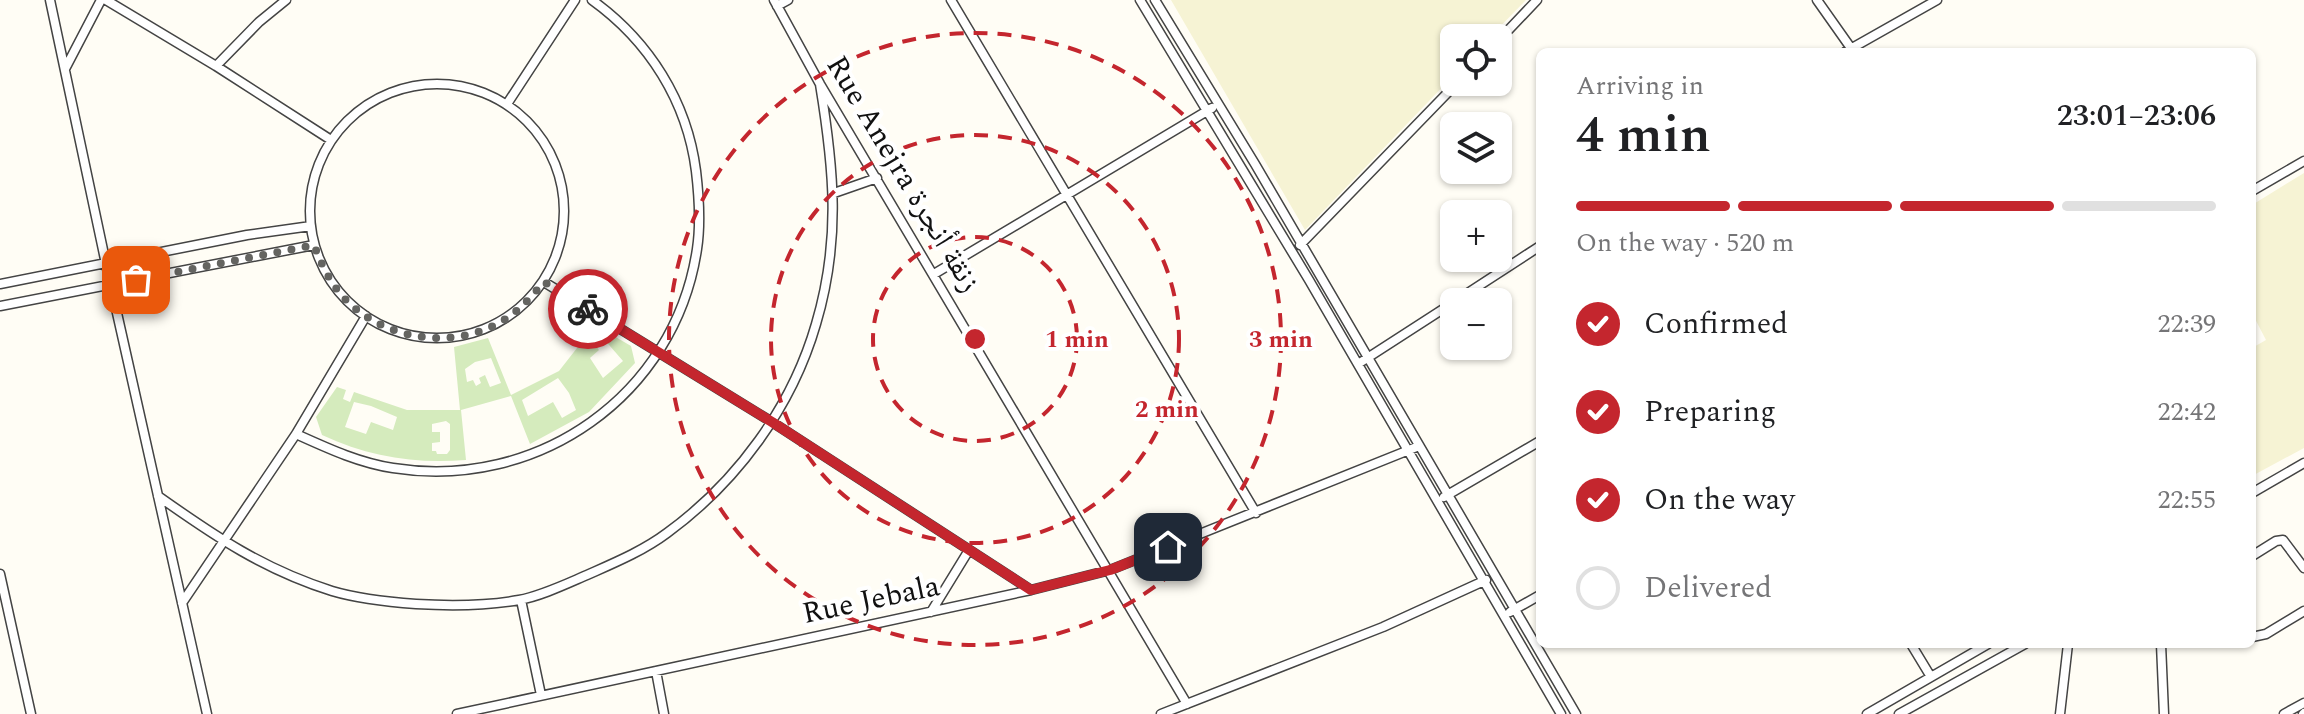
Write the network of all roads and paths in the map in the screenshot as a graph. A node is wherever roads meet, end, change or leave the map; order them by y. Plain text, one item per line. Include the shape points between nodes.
1 (50, 0) edge
2 (104, 0) edge
3 (286, 0) edge
4 (575, 0) edge
5 (592, 0) edge
6 (788, 0) edge
7 (951, 0) edge
8 (1140, 0) edge
9 (1155, 0) edge
10 (1537, 0) edge
11 (1817, 0) edge
12 (1937, 0) edge
13 (776, 3) edge
14 (1512, 26) edge
15 (1848, 48) edge
16 (1855, 48) edge
17 (216, 66) junction
18 (65, 69) junction
19 (820, 84) junction
20 (1444, 96) edge
21 (507, 104) junction
22 (1219, 104) junction
23 (1208, 111) junction
24 (331, 140) junction
25 (2304, 161) edge
26 (877, 178) junction
27 (2256, 189) edge
28 (834, 193) junction
29 (1066, 197) junction
30 (311, 226) junction
31 (1301, 243) junction
32 (314, 245) junction
33 (1536, 249) edge
34 (1292, 251) junction
35 (106, 264) junction
36 (934, 274) junction
37 (544, 282) junction
38 (0, 284) edge
39 (110, 286) junction
40 (1476, 288) edge
41 (0, 306) edge
42 (1440, 311) edge
43 (366, 316) junction
44 (657, 353) junction
45 (1369, 357) junction
46 (1358, 364) junction
47 (772, 422) junction
48 (296, 434) junction
49 (1536, 443) edge
50 (1419, 446) junction
51 (1408, 451) junction
52 (2304, 463) edge
53 (2256, 491) edge
54 (1447, 495) junction
55 (158, 496) junction
56 (1436, 501) junction
57 (1256, 513) junction
58 (224, 543) junction
59 (969, 550) junction
60 (2256, 553) edge
61 (2304, 568) edge
62 (1110, 570) junction
63 (0, 574) edge
64 (1494, 576) junction
65 (1483, 582) junction
66 (1031, 590) junction
67 (1536, 597) edge
68 (521, 600) junction
69 (182, 603) junction
70 (1513, 610) junction
71 (2304, 611) edge
72 (931, 612) junction
73 (1503, 617) junction
74 (2256, 636) edge
75 (1536, 648) edge
76 (1536, 648) edge
77 (1913, 648) edge
78 (1981, 648) edge
79 (2018, 648) edge
80 (2068, 648) edge
81 (2161, 648) edge
82 (656, 671) junction
83 (1931, 677) junction
84 (541, 695) junction
85 (2304, 703) edge
86 (1187, 704) junction
87 (31, 714) edge
88 (207, 714) edge
89 (457, 714) edge
90 (664, 714) edge
91 (1161, 714) edge
92 (1561, 714) edge
93 (1576, 714) edge
94 (1867, 714) edge
95 (1899, 714) edge
96 (2060, 714) edge
97 (2164, 714) edge
98 (2284, 714) edge

1 - 18 street
2 - 17 street
2 - 18 street
3 - 17 street
4 - 21 street
5 - 44 street via 663,75 683,114 694,159 698,248 681,306
6 - 13 street
7 - 29 street
8 - 23 street
9 - 22 street
10 - 14 street
11 - 15 street
12 - 16 street
13 - 19 street, Rue Anejra زنقة أنجرة
17 - 24 street
18 - 35 street
19 - 26 street, Rue Anejra زنقة أنجرة
19 - 28 street
20 - 31 street
21 - 24 street via 461,86 412,87 366,106
21 - 37 street via 547,145 565,200 557,256
22 - 23 street
22 - 31 street
23 - 29 street
23 - 34 street
24 - 30 street via 311,190
25 - 27 street
26 - 28 street
26 - 36 street, Rue Anejra زنقة أنجرة
28 - 47 street via 834,229 816,326
29 - 36 street
29 - 57 street
30 - 32 street
30 - 35 street
31 - 34 street
31 - 45 street
32 - 39 street
32 - 43 street via 334,285
33 - 40 street
34 - 46 street
35 - 38 street
35 - 39 street
36 - 62 street, Rue Anejra زنقة أنجرة
37 - 43 street via 502,321 448,338 391,330
37 - 44 street
39 - 41 street
39 - 55 street
42 - 45 street
43 - 48 street
44 - 47 street
44 - 48 street via 626,393 585,428 549,449 496,466 448,471 394,468 354,459
45 - 46 street
45 - 50 street
46 - 51 street
47 - 59 street
47 - 68 street via 724,482 665,534 617,562
48 - 58 street
49 - 54 street
50 - 51 street, Rue Jebala
50 - 54 street
51 - 56 street
51 - 57 street, Rue Jebala
52 - 53 street
54 - 56 street
54 - 64 street
55 - 58 street
55 - 69 street
56 - 65 street
57 - 62 street, Rue Jebala
58 - 68 street via 276,571 335,592 454,606
58 - 69 street
59 - 66 street
59 - 72 street
60 - 61 street via 2283,540
62 - 66 street, Rue Jebala
62 - 86 street, Rue Anejra زنقة أنجرة
63 - 87 street
64 - 65 street
64 - 70 street
65 - 73 street
65 - 86 street
66 - 72 street, Rue Jebala
67 - 70 street
68 - 84 street
69 - 88 street
70 - 73 street
70 - 76 street
71 - 74 street
72 - 82 street, Rue Jebala
73 - 92 street
75 - 93 street
77 - 83 street
78 - 83 street
79 - 95 street
80 - 96 street
81 - 97 street
82 - 84 street, Rue Jebala
82 - 90 street
83 - 94 street
84 - 89 street, Rue Jebala
85 - 98 street
86 - 91 street

